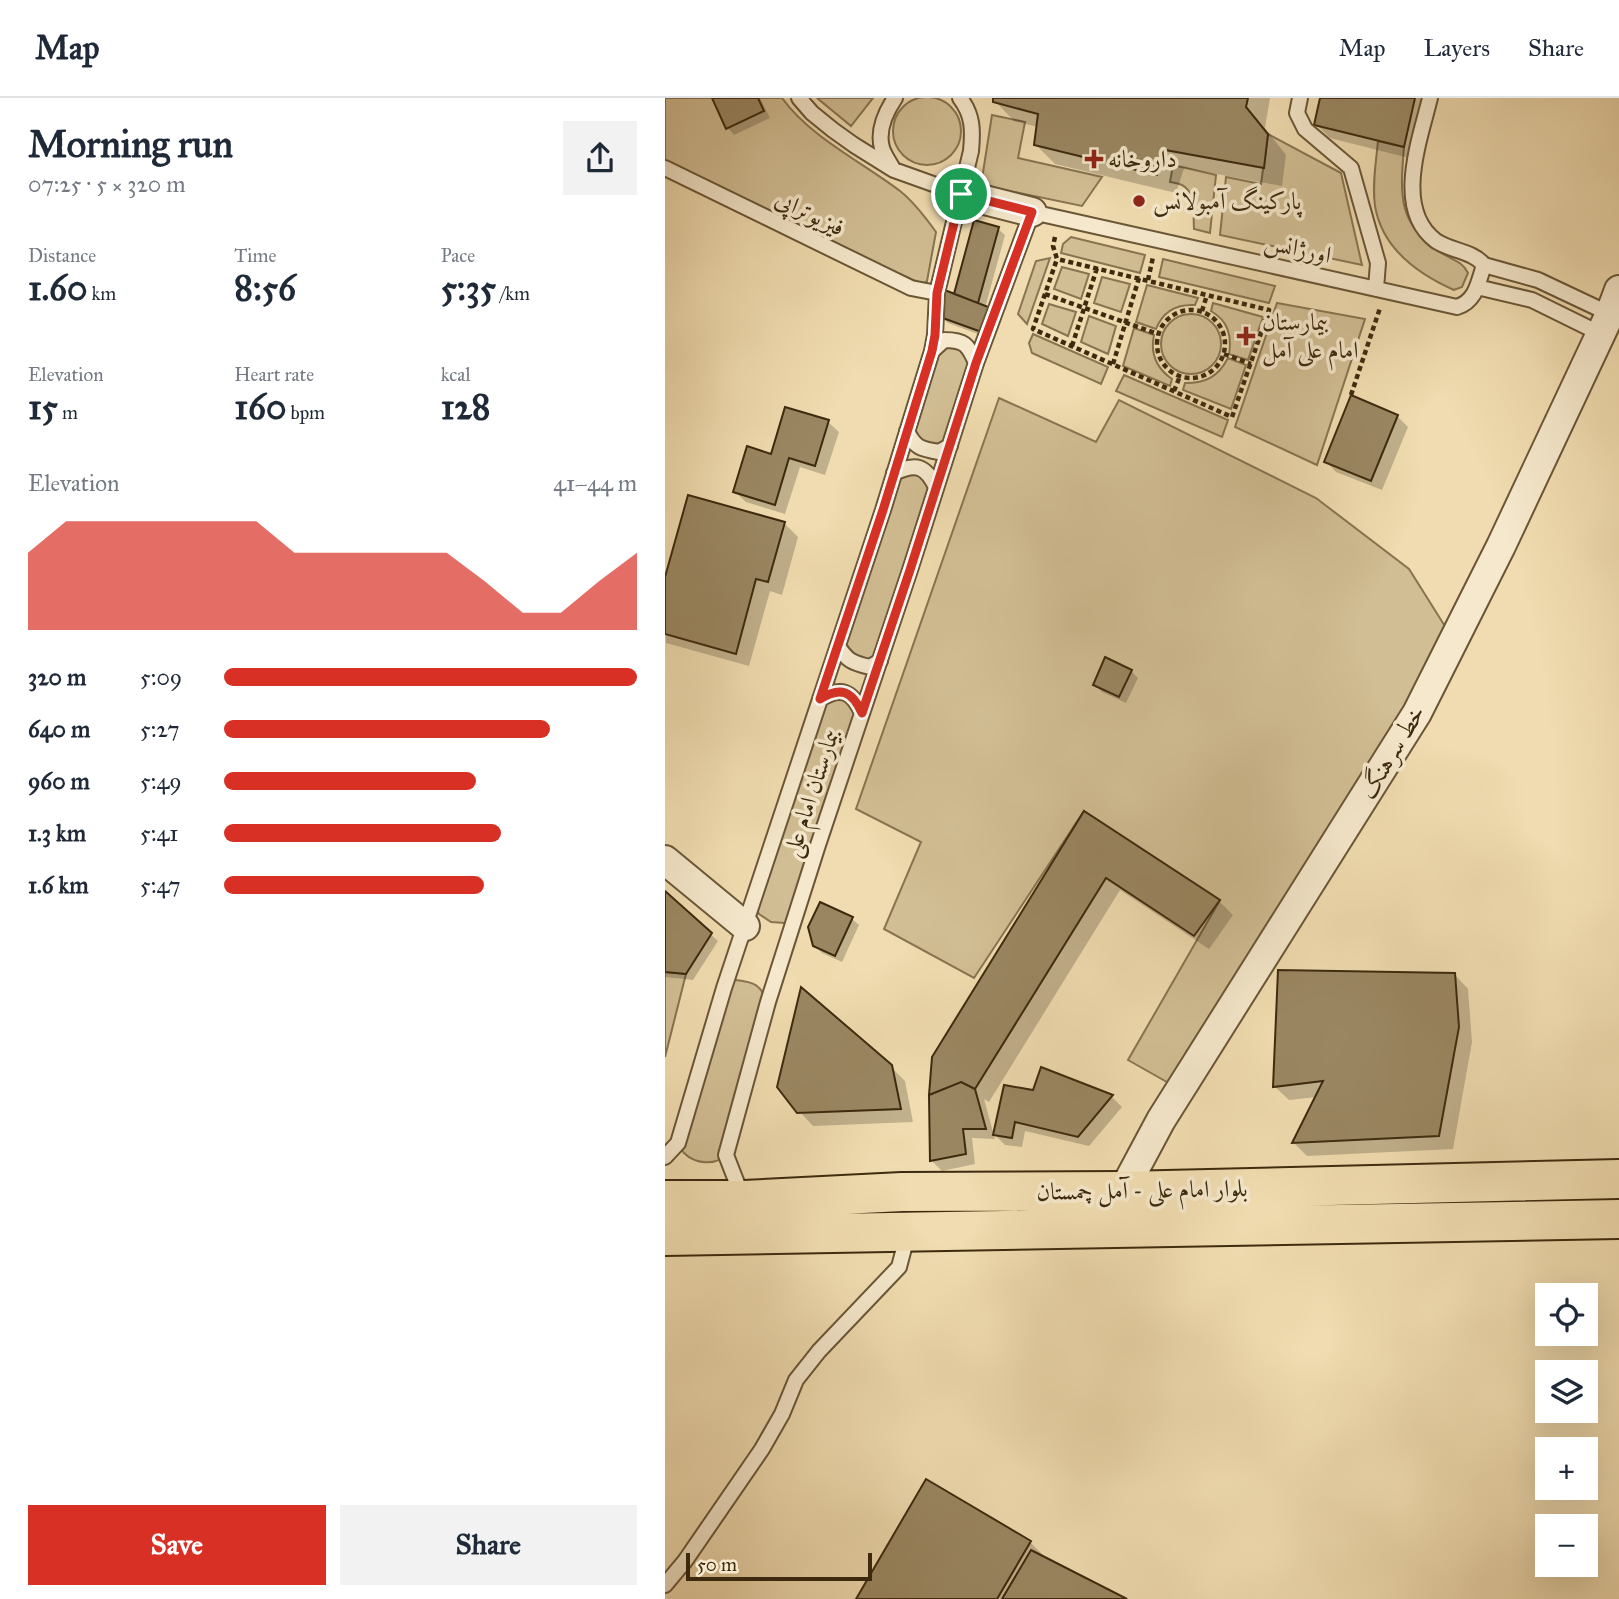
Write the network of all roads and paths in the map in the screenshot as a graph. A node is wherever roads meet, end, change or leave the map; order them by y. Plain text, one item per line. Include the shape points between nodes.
1 (799, 98) edge
2 (895, 98) edge
3 (960, 98) edge
4 (1300, 98) edge
5 (1430, 98) edge
6 (665, 168) edge
7 (894, 170) junction
8 (961, 194) junction
9 (1032, 212) junction
10 (1484, 265) junction
11 (1097, 268) junction
12 (1139, 278) junction
13 (1477, 287) junction
14 (1381, 290) junction
15 (937, 293) junction
16 (1045, 294) junction
17 (1207, 295) junction
18 (1085, 307) junction
19 (1202, 311) junction
20 (1610, 313) edge
21 (1126, 322) junction
22 (1158, 334) junction
23 (1072, 346) junction
24 (932, 351) junction
25 (1224, 354) junction
26 (976, 363) junction
27 (1113, 364) junction
28 (1251, 364) junction
29 (1180, 376) junction
30 (1174, 391) junction
31 (1351, 395) dead end
32 (907, 431) junction
33 (950, 446) junction
34 (894, 473) junction
35 (936, 487) junction
36 (838, 646) junction
37 (880, 661) junction
38 (820, 699) junction
39 (862, 713) junction
40 (665, 859) edge
41 (745, 926) junction
42 (665, 1157) edge
43 (1619, 1179) edge
44 (1123, 1191) junction
45 (902, 1192) junction
46 (665, 1200) edge
47 (744, 1200) junction
48 (1619, 1219) edge
49 (908, 1232) junction
50 (665, 1236) edge
51 (665, 1585) edge

1 - 7 lane via 833,130
2 - 7 lane via 884,114 881,131 882,148
3 - 8 lane, بیمارستان امام علی via 974,130
4 - 14 lane via 1297,113 1305,129 1351,168 1378,263
5 - 10 lane via 1414,166 1416,212 1437,241
6 - 15 lane, فیزیوتراپی via 911,288
7 - 8 lane
8 - 9 street
8 - 15 lane, بیمارستان امام علی
9 - 14 lane, اورژانس
9 - 26 lane
10 - 13 lane
10 - 20 lane via 1538,280
11 - 12 path
11 - 16 path via 1057,259
11 - 18 path
12 - 17 path
12 - 21 path
13 - 14 lane, اورژانس via 1471,299 1457,307
13 - 20 lane
14 - 31 path
15 - 24 lane, بیمارستان امام علی
16 - 18 path
16 - 23 path via 1033,329
17 - 19 path
17 - 28 path via 1269,310
18 - 21 path
18 - 23 path
19 - 22 path via 1177,312 1167,318
19 - 25 path via 1224,332
20 - 44 street, خط سرهنگ via 1417,713 1161,1120
21 - 22 path
21 - 27 path
22 - 29 path via 1161,362
23 - 27 path
24 - 26 lane via 944,340 958,340 969,347
24 - 32 lane, بیمارستان امام علی
25 - 28 path
25 - 29 path via 1212,372 1202,377
26 - 33 lane, بیمارستان امام علی
27 - 30 path
28 - 30 path via 1232,417
29 - 30 path
32 - 33 lane via 914,444 925,450 939,452
32 - 34 lane, بیمارستان امام علی
33 - 35 lane, بیمارستان امام علی
34 - 35 lane via 920,468 930,473
34 - 36 lane, بیمارستان امام علی
35 - 37 lane, بیمارستان امام علی
36 - 37 lane via 855,664 870,667
36 - 38 lane, بیمارستان امام علی
37 - 39 lane, بیمارستان امام علی
38 - 39 lane via 832,692 846,693
38 - 41 lane, بیمارستان امام علی
39 - 47 lane, بیمارستان امام علی via 768,1002 726,1155
40 - 41 street
41 - 42 lane, بیمارستان امام علی via 678,1143
43 - 44 main road, بلوار امام علی - آمل چمستان
44 - 45 main road, بلوار امام علی - آمل چمستان
45 - 47 main road, بلوار امام علی - آمل چمستان
45 - 49 main road
46 - 47 main road, بلوار امام علی - آمل چمستان
48 - 49 main road, بلوار امام علی - آمل چمستان
49 - 50 main road, بلوار امام علی - آمل چمستان
49 - 51 lane via 899,1267 796,1380 762,1449

